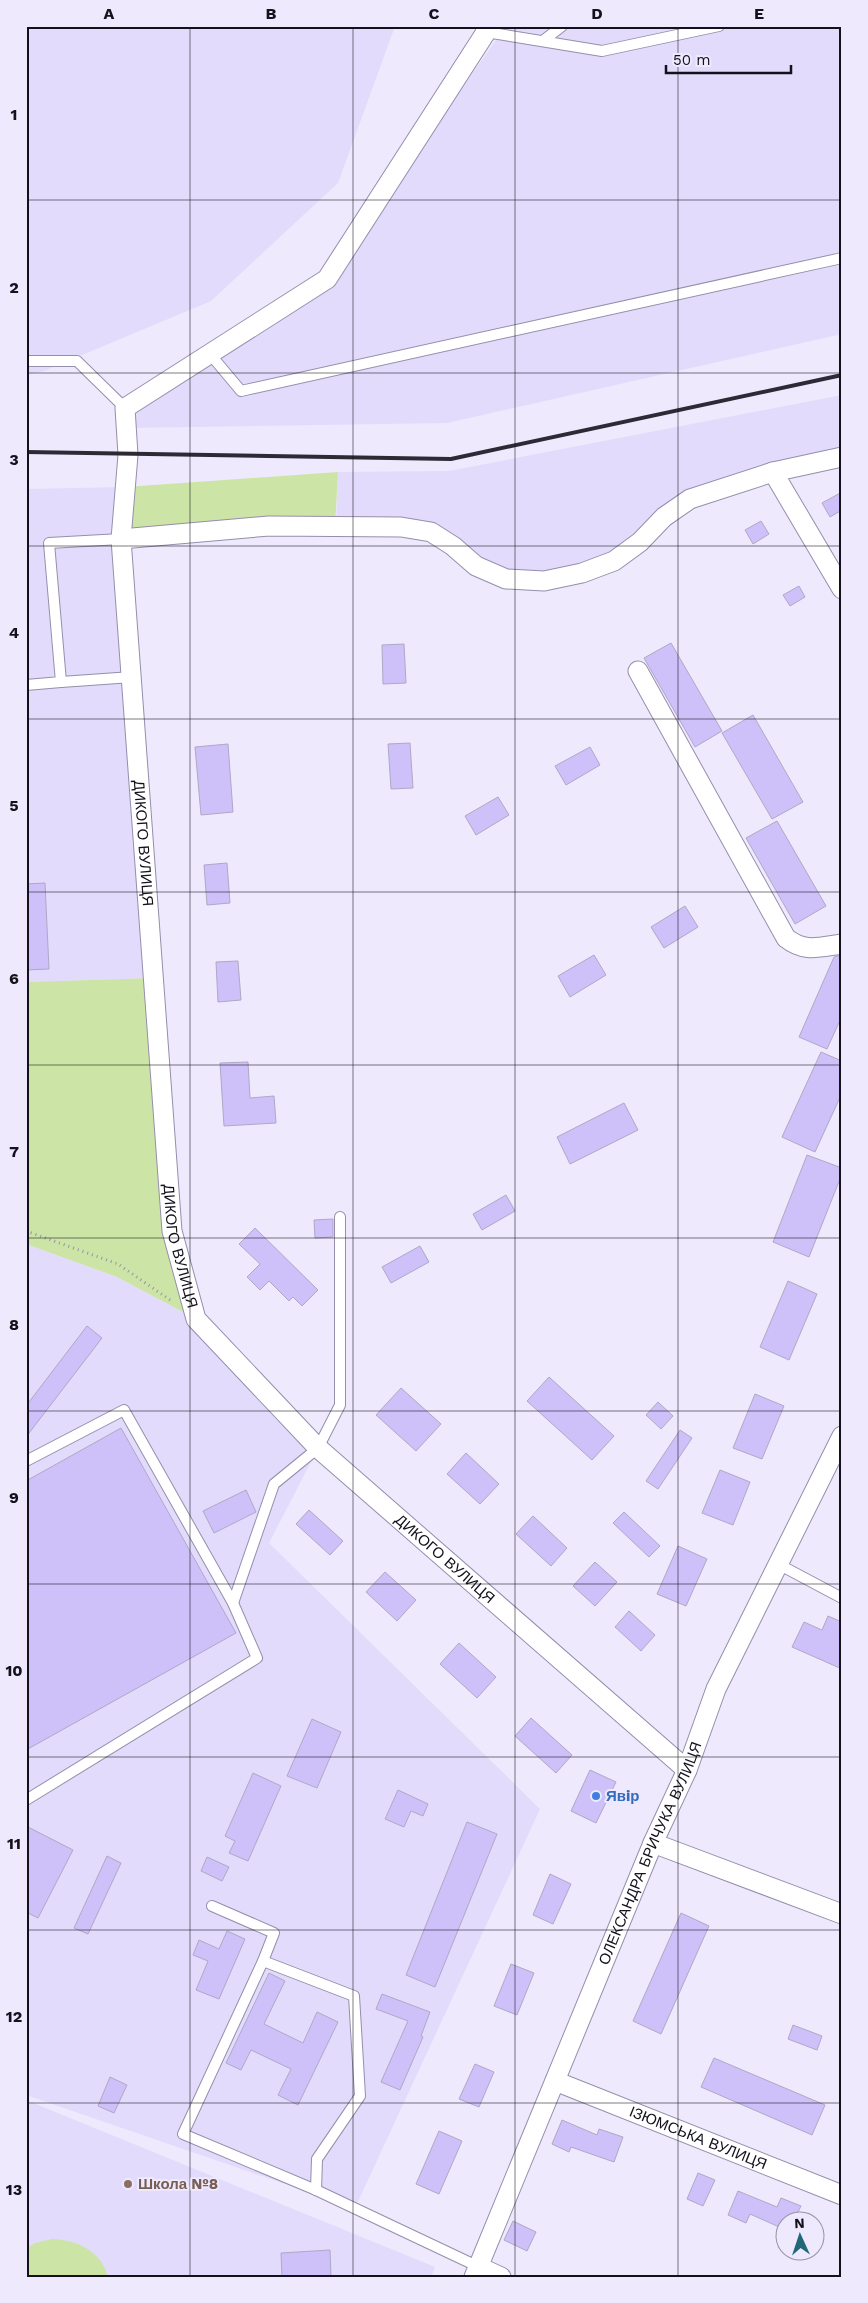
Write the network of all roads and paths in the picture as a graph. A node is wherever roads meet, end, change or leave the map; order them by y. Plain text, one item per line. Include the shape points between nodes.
1 (562, 26) edge
2 (719, 26) edge
3 (486, 29) edge
4 (544, 40) junction
5 (842, 258) edge
6 (210, 354) junction
7 (26, 361) edge
8 (125, 408) junction
9 (842, 457) edge
10 (773, 472) junction
11 (121, 539) junction
12 (842, 589) edge
13 (638, 671) dead end
14 (132, 677) junction
15 (61, 682) junction
16 (26, 685) edge
17 (842, 944) edge
18 (340, 1216) dead end
19 (26, 1231) edge
20 (196, 1318) junction
21 (842, 1436) edge
22 (318, 1448) junction
23 (26, 1461) edge
24 (778, 1564) junction
25 (842, 1598) edge
26 (233, 1603) junction
27 (687, 1770) junction
28 (26, 1800) edge
29 (653, 1843) junction
30 (212, 1906) dead end
31 (842, 1914) edge
32 (263, 1961) junction
33 (555, 2081) junction
34 (316, 2190) junction
35 (842, 2195) edge
36 (477, 2272) edge
37 (501, 2277) edge

1 - 4 lane
2 - 4 lane via 602,50
3 - 4 lane
3 - 6 street via 327,279
5 - 6 lane via 241,391
6 - 8 street
7 - 8 lane via 77,360
8 - 11 street, ДИКОГО ВУЛИЦЯ via 128,455
9 - 10 street
10 - 11 street via 690,499 614,561 582,573 544,581 506,579 476,566 431,532 401,527 269,526
10 - 12 street
11 - 14 street, ДИКОГО ВУЛИЦЯ
11 - 15 lane via 49,543
13 - 17 street via 786,938 806,949
14 - 15 lane
14 - 20 street, ДИКОГО ВУЛИЦЯ via 172,1232
15 - 16 lane
18 - 22 lane via 340,1405
19 - 20 path via 118,1264
20 - 22 street, ДИКОГО ВУЛИЦЯ
21 - 24 street, ОЛЕКСАНДРА БРИЧУКА ВУЛИЦЯ
22 - 26 lane via 274,1484
22 - 27 street, ДИКОГО ВУЛИЦЯ
23 - 26 lane via 124,1410
24 - 25 lane
24 - 27 street, ОЛЕКСАНДРА БРИЧУКА ВУЛИЦЯ via 716,1689
26 - 28 lane via 257,1658
27 - 29 street, ОЛЕКСАНДРА БРИЧУКА ВУЛИЦЯ
29 - 31 street
29 - 33 street, ОЛЕКСАНДРА БРИЧУКА ВУЛИЦЯ
30 - 32 lane via 274,1933
32 - 34 lane via 354,1996 360,2096 317,2159
32 - 34 lane via 183,2134
33 - 35 street, ІЗЮМСЬКА ВУЛИЦЯ
33 - 36 street, ОЛЕКСАНДРА БРИЧУКА ВУЛИЦЯ
34 - 36 lane
36 - 37 street

